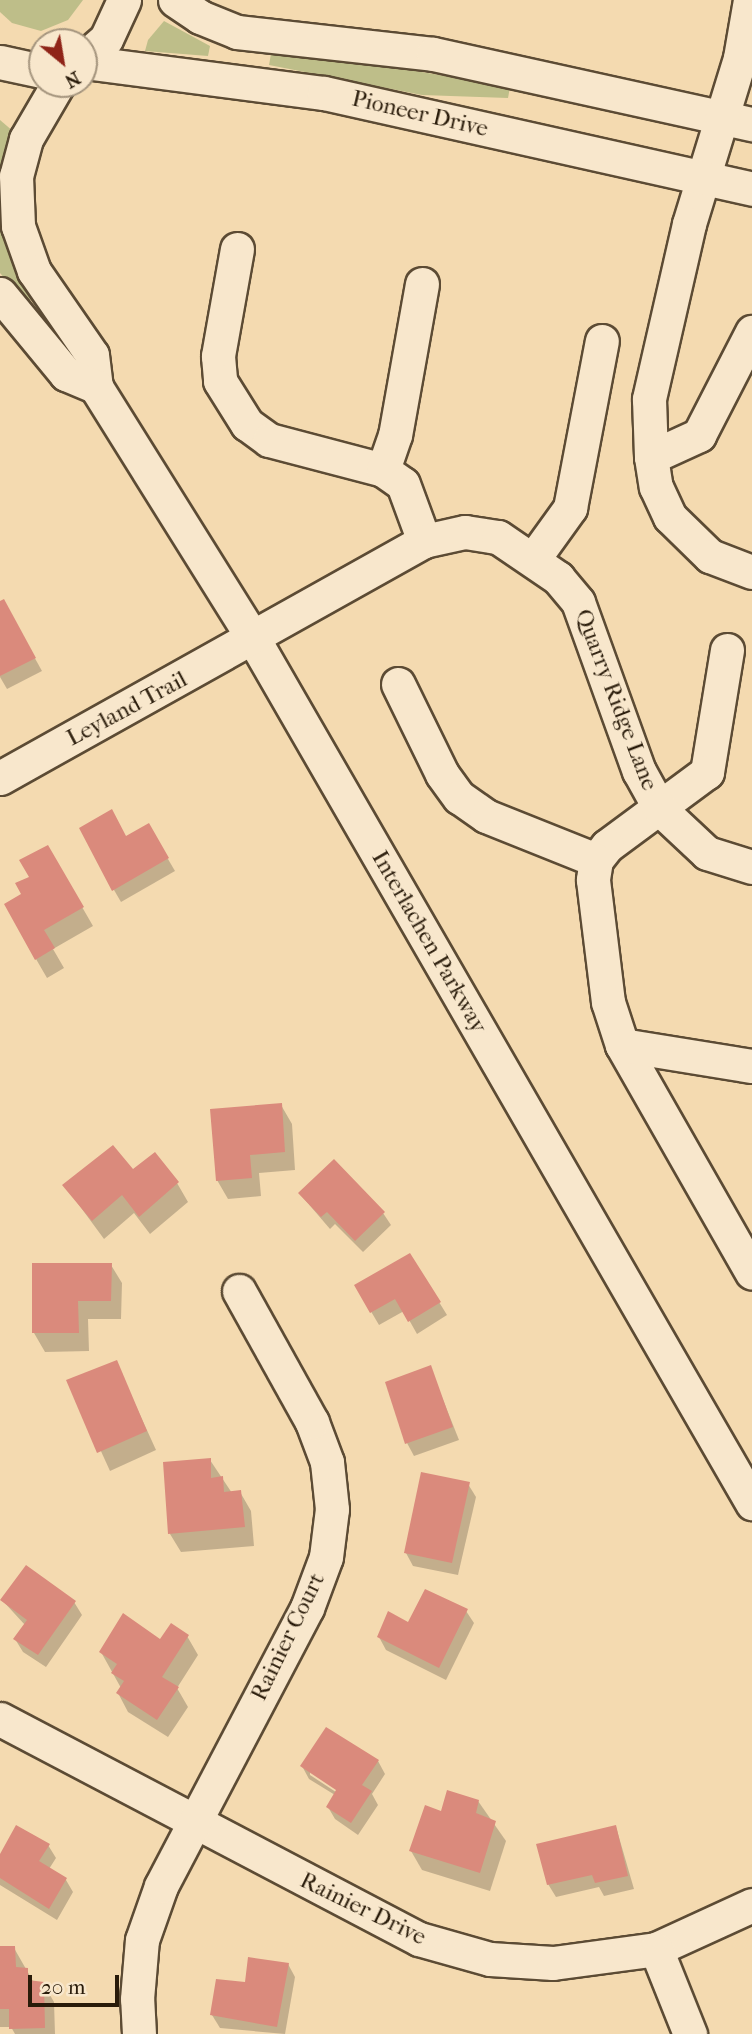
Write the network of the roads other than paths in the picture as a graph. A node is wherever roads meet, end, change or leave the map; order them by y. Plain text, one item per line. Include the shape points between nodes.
1 (124, 0) edge
2 (175, 0) edge
3 (750, 0) edge
4 (98, 47) edge
5 (0, 62) edge
6 (98, 62) edge
7 (28, 68) edge
8 (51, 98) edge
9 (737, 121) edge
10 (703, 179) junction
11 (752, 190) edge
12 (237, 249) dead end
13 (422, 284) dead end
14 (0, 294) edge
15 (752, 332) edge
16 (602, 341) dead end
17 (96, 387) junction
18 (651, 457) junction
19 (383, 470) junction
20 (424, 541) junction
21 (534, 558) junction
22 (752, 572) edge
23 (253, 638) junction
24 (727, 650) dead end
25 (398, 684) dead end
26 (0, 778) edge
27 (660, 809) junction
28 (596, 860) junction
29 (752, 867) edge
30 (622, 1045) junction
31 (752, 1066) edge
32 (752, 1273) edge
33 (239, 1291) dead end
34 (752, 1503) edge
35 (0, 1719) edge
36 (193, 1823) junction
37 (752, 1905) edge
38 (656, 1950) junction
39 (139, 2034) edge
40 (690, 2034) edge

1 - 4 street
2 - 9 street via 208,21 237,32 420,52
3 - 9 street via 740,58
5 - 7 street
6 - 10 street, Pioneer Drive via 324,93
8 - 17 street, Interlachen Parkway via 21,154 16,213 24,249 42,286 92,355
9 - 10 street
10 - 11 street, Pioneer Drive
10 - 18 street via 649,399
12 - 19 street via 218,356 220,381 247,424 269,440
13 - 19 street via 395,435
14 - 17 street via 66,374
15 - 18 street via 699,435
16 - 21 street via 570,508
17 - 23 street, Interlachen Parkway
18 - 22 street via 656,487 676,524 710,556
19 - 20 street via 402,484
20 - 21 street, Quarry Ridge Lane via 465,532 498,537
20 - 23 street, Quarry Ridge Lane
21 - 27 street, Quarry Ridge Lane via 578,602 639,771
23 - 26 street, Leyland Trail
23 - 34 street, Interlachen Parkway
24 - 27 street via 709,765
25 - 28 street via 442,774 459,797 486,816
27 - 28 street via 607,846
27 - 29 street, Quarry Ridge Lane via 708,853
28 - 30 street via 595,912 608,1002
30 - 31 street
30 - 32 street
33 - 36 street, Rainier Court via 312,1422 327,1462 332,1508 326,1557 307,1608
35 - 36 street, Rainier Drive
36 - 38 street, Rainier Drive via 419,1938 490,1959 554,1963
36 - 39 street, Rainier Court via 161,1886 142,1940
37 - 38 street, Rainier Drive
38 - 40 street

